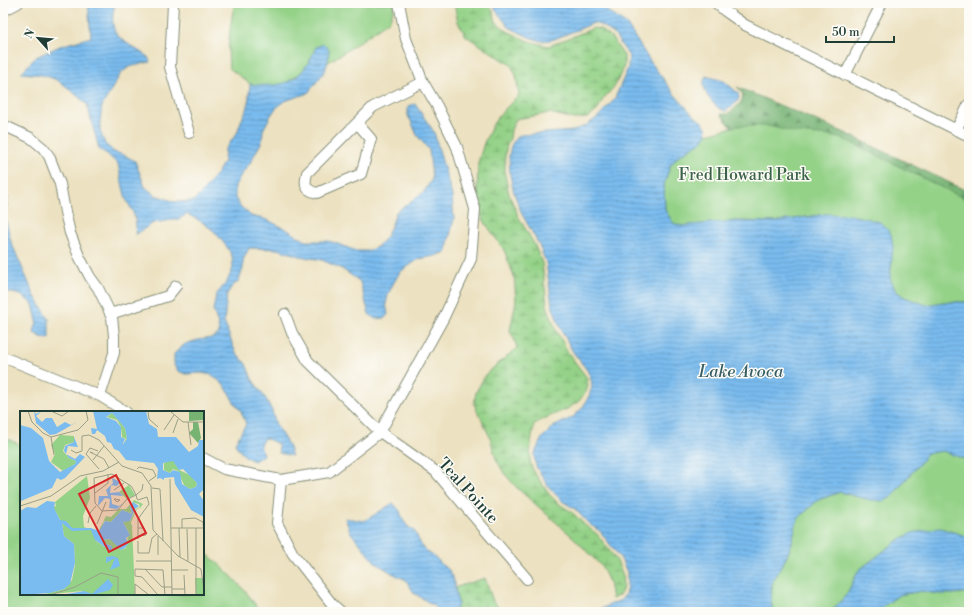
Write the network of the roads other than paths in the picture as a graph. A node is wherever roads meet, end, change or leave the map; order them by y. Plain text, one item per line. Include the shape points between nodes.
1 (18, 3) edge
2 (173, 3) edge
3 (399, 3) edge
4 (717, 3) edge
5 (882, 3) edge
6 (3, 11) edge
7 (845, 75) junction
8 (423, 82) junction
9 (969, 104) edge
10 (357, 123) junction
11 (3, 125) edge
12 (956, 130) junction
13 (188, 133) dead end
14 (969, 136) edge
15 (176, 286) dead end
16 (110, 314) junction
17 (285, 314) dead end
18 (3, 357) edge
19 (100, 396) junction
20 (124, 411) edge
21 (380, 432) junction
22 (204, 459) edge
23 (281, 480) junction
24 (527, 579) dead end
25 (341, 612) edge

1 - 6 street
2 - 13 street via 170,67
3 - 8 street via 406,39
4 - 7 street via 746,25
5 - 7 street
7 - 12 street
8 - 10 street via 374,107
8 - 21 street via 457,147 475,209 471,258 444,317
9 - 12 street
10 - 10 street via 307,173 305,181 311,192 317,194 362,174 371,139
11 - 16 street via 31,138 50,156 60,184 70,233 79,256
12 - 14 street
15 - 16 street via 168,296
16 - 19 street via 114,353
17 - 21 street, Teal Pointe via 292,333 308,361
18 - 19 street
19 - 20 street
21 - 23 street via 329,472
21 - 24 street, Teal Pointe via 435,471
22 - 23 street via 224,469
23 - 25 street via 278,523 293,554

